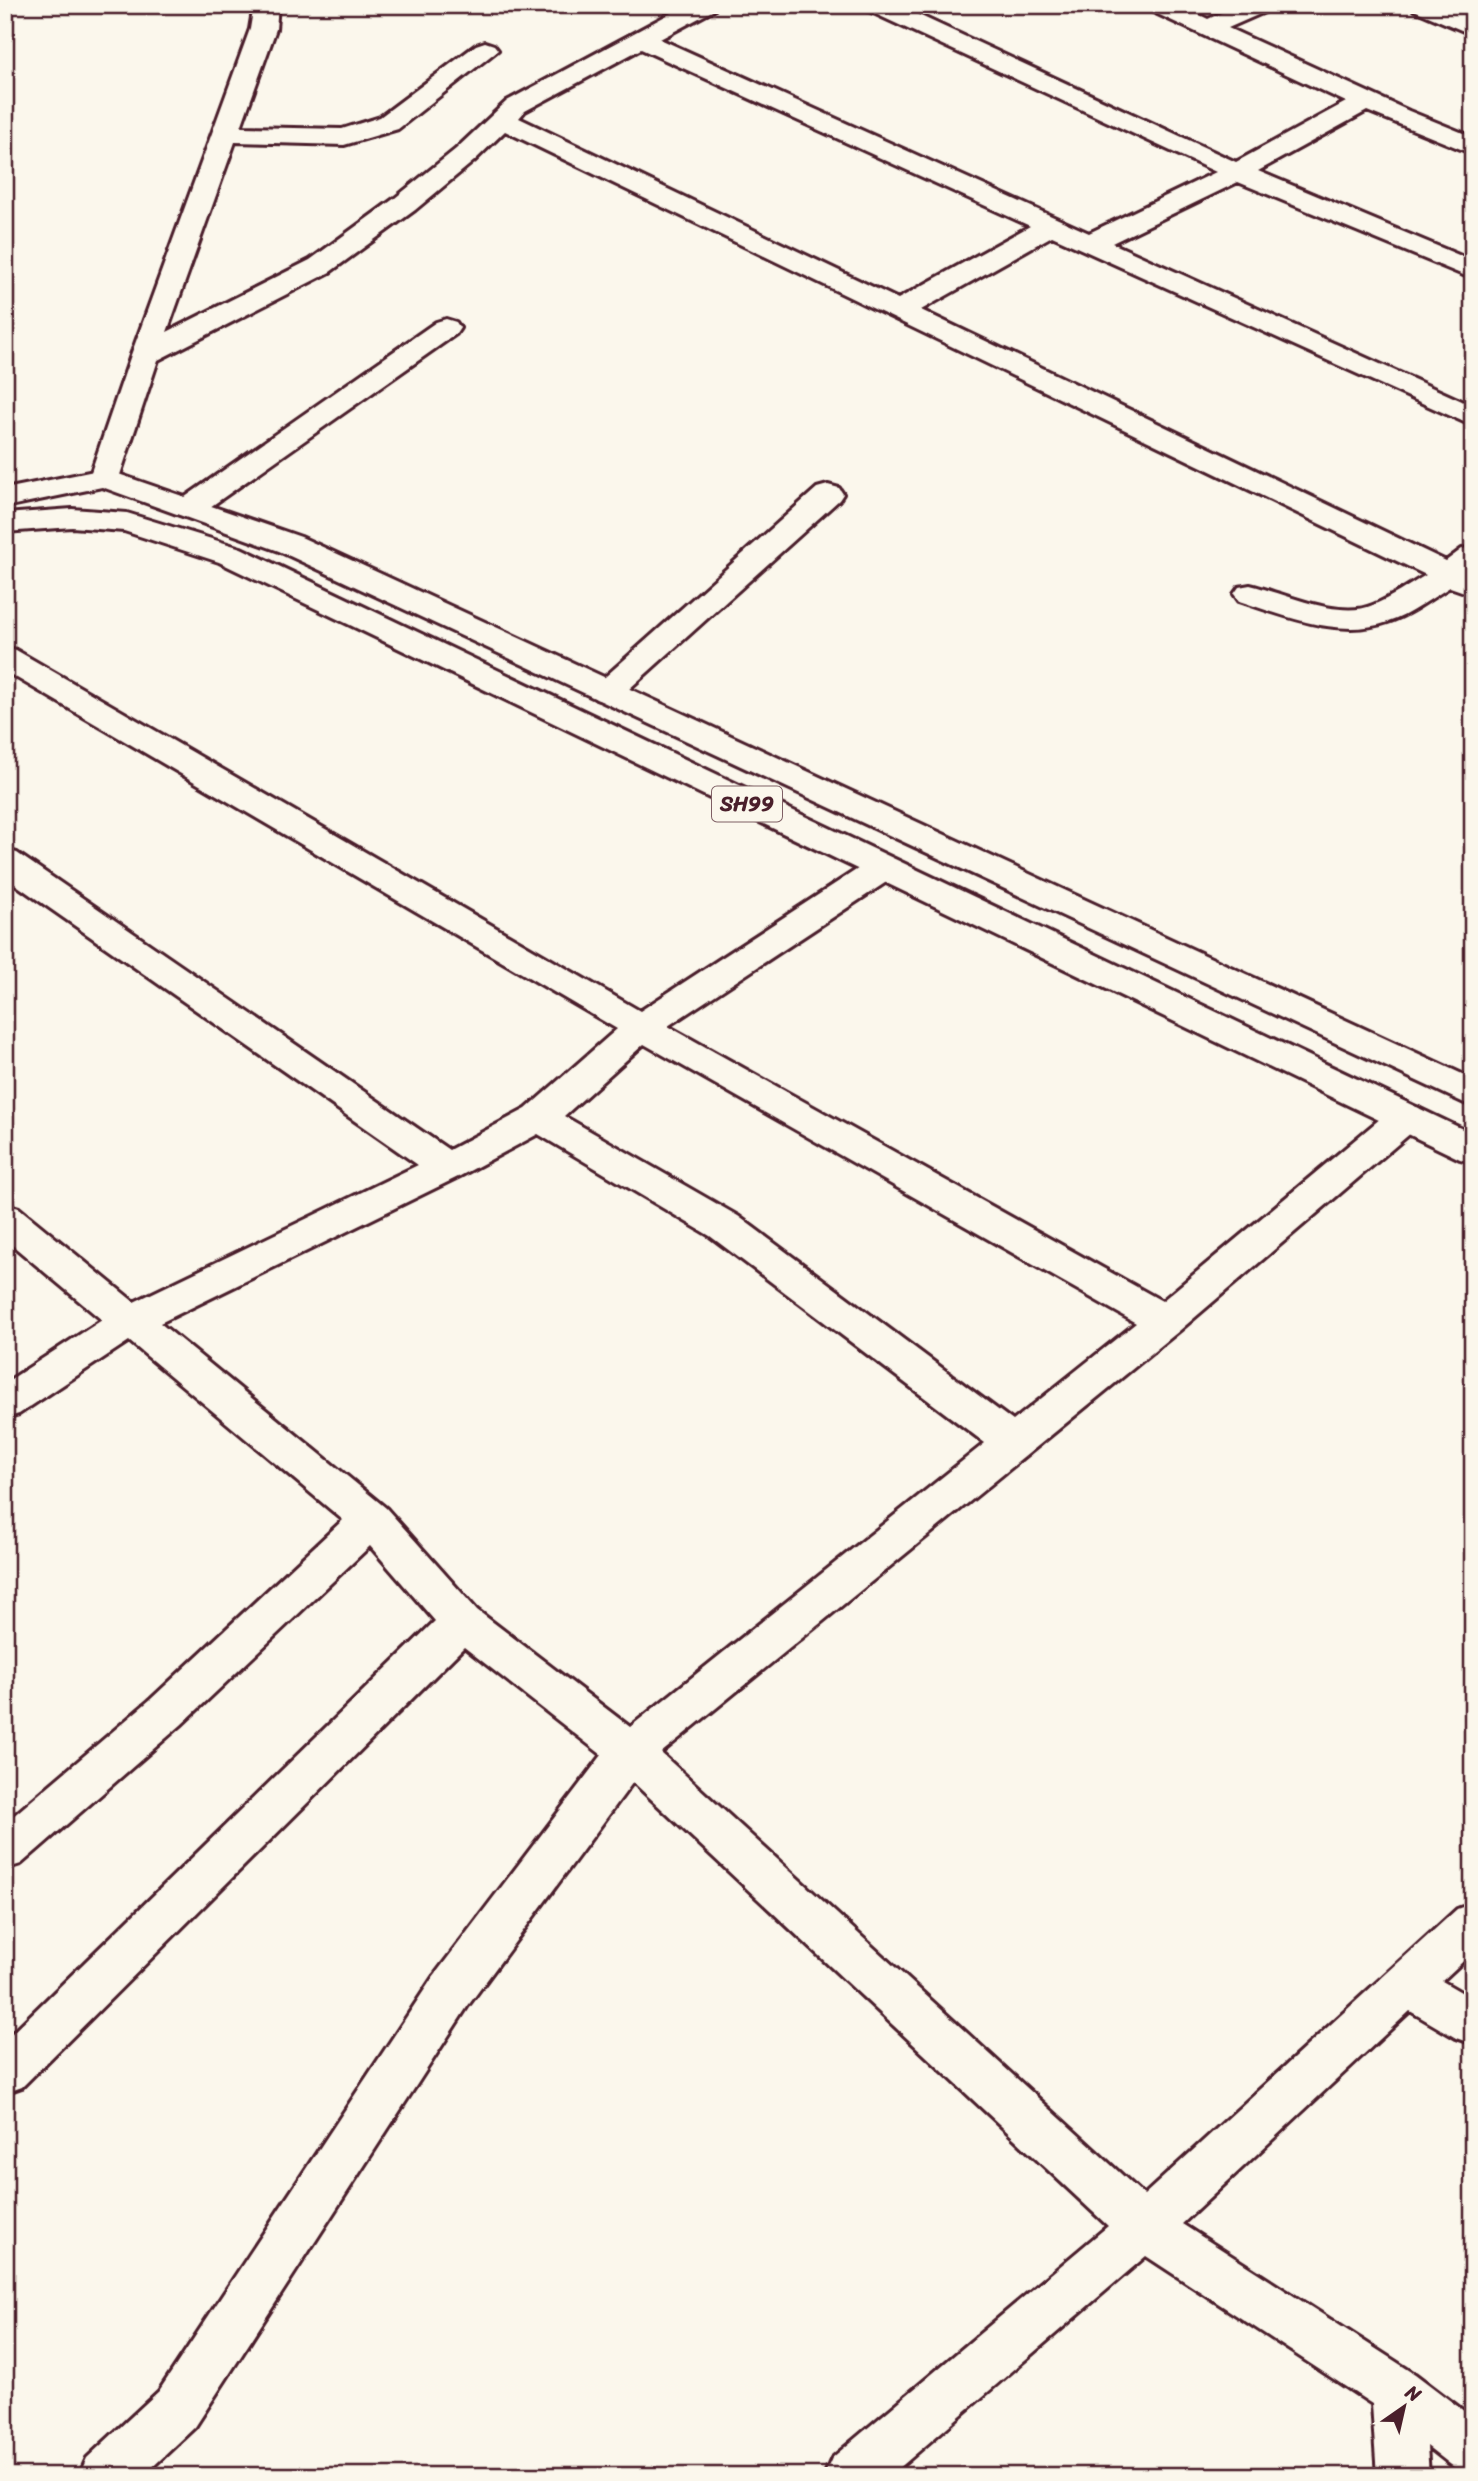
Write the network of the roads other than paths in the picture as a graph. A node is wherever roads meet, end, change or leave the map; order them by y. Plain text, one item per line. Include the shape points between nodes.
1 (266, 5) edge
2 (705, 5) edge
3 (876, 5) edge
4 (1158, 5) edge
5 (1260, 5) edge
6 (1423, 5) edge
7 (1208, 28) junction
8 (1473, 28) edge
9 (639, 40) junction
10 (485, 50) dead end
11 (1366, 101) junction
12 (501, 119) junction
13 (225, 134) junction
14 (1473, 146) edge
15 (1237, 172) junction
16 (1050, 226) junction
17 (1090, 243) junction
18 (1473, 271) edge
19 (898, 311) junction
20 (446, 328) dead end
21 (145, 355) junction
22 (1473, 417) edge
23 (104, 478) junction
24 (828, 494) dead end
25 (5, 498) edge
26 (189, 508) junction
27 (5, 523) edge
28 (1473, 556) edge
29 (1460, 581) edge
30 (1250, 594) dead end
31 (5, 657) edge
32 (607, 692) junction
33 (5, 861) edge
34 (882, 869) junction
35 (641, 1027) junction
36 (1473, 1094) edge
37 (1406, 1117) junction
38 (539, 1118) junction
39 (1473, 1150) edge
40 (447, 1167) junction
41 (5, 1218) edge
42 (130, 1321) junction
43 (1165, 1321) junction
44 (5, 1403) edge
45 (1013, 1443) junction
46 (371, 1519) junction
47 (463, 1622) junction
48 (630, 1752) junction
49 (5, 1850) edge
50 (1473, 1923) edge
51 (1406, 1985) junction
52 (1473, 2024) edge
53 (5, 2072) edge
54 (1144, 2227) junction
55 (1397, 2391) junction
56 (1473, 2450) edge
57 (106, 2476) edge
58 (850, 2476) edge
59 (1403, 2476) edge

1 - 13 street via 263,29
2 - 9 street
3 - 15 street
4 - 7 street
5 - 7 street
6 - 8 street
7 - 11 street
9 - 12 street via 516,106
9 - 16 street
10 - 13 street via 390,123 344,137
11 - 14 street
11 - 15 street
12 - 19 street
12 - 21 street via 415,196 320,266
13 - 21 street
15 - 17 street
15 - 18 street
16 - 17 street
16 - 19 street
17 - 22 street
19 - 29 street
20 - 26 street
21 - 23 street
23 - 25 street
23 - 26 street, SH99
24 - 32 street
26 - 32 street, SH99 via 290,544
27 - 34 street, SH99 via 72,518 127,522 230,555
28 - 29 street
29 - 30 street via 1379,615 1352,618 1312,614
31 - 35 street
32 - 36 street, SH99
33 - 40 street
34 - 35 street
34 - 37 street, SH99
35 - 38 street
35 - 43 street
37 - 39 street, SH99
37 - 43 street
38 - 40 street
38 - 45 street via 724,1226
40 - 42 street
41 - 42 street
42 - 44 street
42 - 46 street
43 - 45 street
45 - 48 street
46 - 47 street
46 - 49 street via 166,1712
47 - 48 street
47 - 53 street
48 - 54 street
48 - 57 street via 450,1992 177,2409
50 - 51 street
51 - 52 street
51 - 54 street
54 - 55 street
54 - 58 street
55 - 56 street
55 - 59 street

